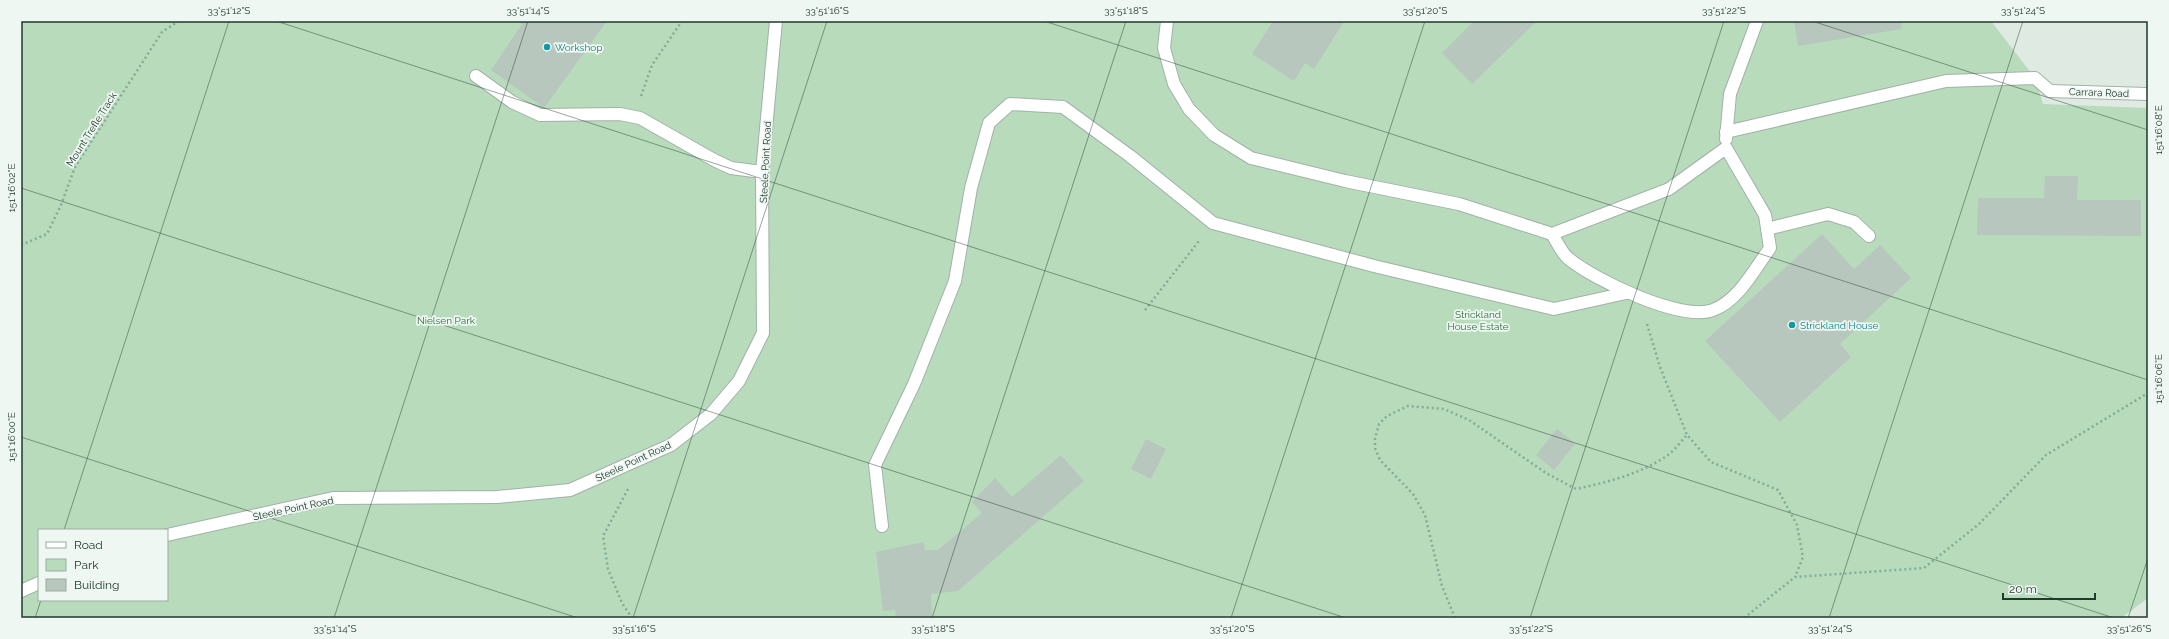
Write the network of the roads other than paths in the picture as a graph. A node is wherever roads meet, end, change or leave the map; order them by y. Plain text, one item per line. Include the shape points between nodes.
1 (776, 21) edge
2 (1167, 21) edge
3 (1757, 21) edge
4 (476, 76) dead end
5 (2148, 94) edge
6 (1726, 132) junction
7 (1726, 148) junction
8 (762, 172) junction
9 (1767, 229) junction
10 (1552, 234) junction
11 (1869, 236) dead end
12 (1626, 293) junction
13 (882, 526) dead end
14 (168, 535) edge
15 (38, 583) edge
16 (21, 591) edge

1 - 8 street, Steele Point Road
2 - 10 street via 1164,48 1174,84 1189,109 1214,135 1251,158 1345,181 1459,204
3 - 6 street via 1730,94
4 - 8 street via 512,102 540,116 620,114 640,118 730,168
5 - 6 street, Carrara Road via 2050,91 2035,78 1946,81
6 - 7 street
7 - 9 street via 1765,215
7 - 10 street via 1669,189
8 - 14 street, Steele Point Road via 763,333 734,386 711,414 671,446 570,490 497,497 333,498
9 - 11 street via 1828,214 1854,222
9 - 12 street via 1770,248 1733,298 1712,310 1684,311
10 - 12 street via 1568,259
12 - 13 street via 1554,309 1374,266 1213,223 1130,156 1063,107 1010,104 989,123 971,188 955,281 914,384 875,464
15 - 16 street

